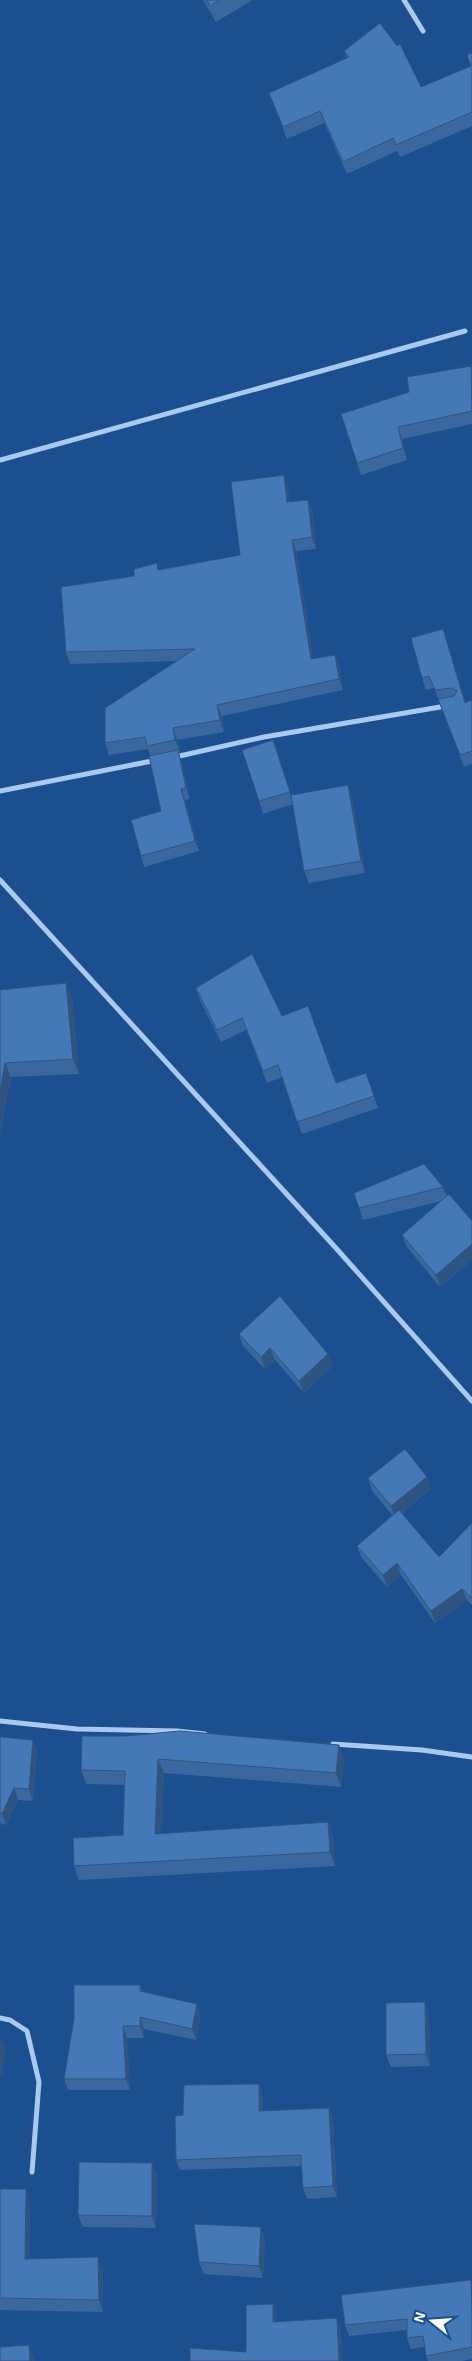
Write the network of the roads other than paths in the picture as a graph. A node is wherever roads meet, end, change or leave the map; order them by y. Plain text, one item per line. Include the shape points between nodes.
1 (404, 0) edge
2 (423, 31) dead end
3 (465, 331) dead end
4 (0, 460) edge
5 (458, 704) edge
6 (170, 758) edge
7 (161, 760) edge
8 (0, 791) edge
9 (0, 880) edge
10 (472, 1401) edge
11 (0, 1721) edge
12 (215, 1735) edge
13 (328, 1744) edge
14 (472, 1757) edge
15 (0, 2018) edge
16 (32, 2172) dead end

1 - 2 street
3 - 4 street
5 - 6 street via 264,737
7 - 8 street
9 - 10 street
11 - 12 street via 77,1729 177,1730
13 - 14 street
15 - 16 street via 10,2020 27,2031 39,2082

